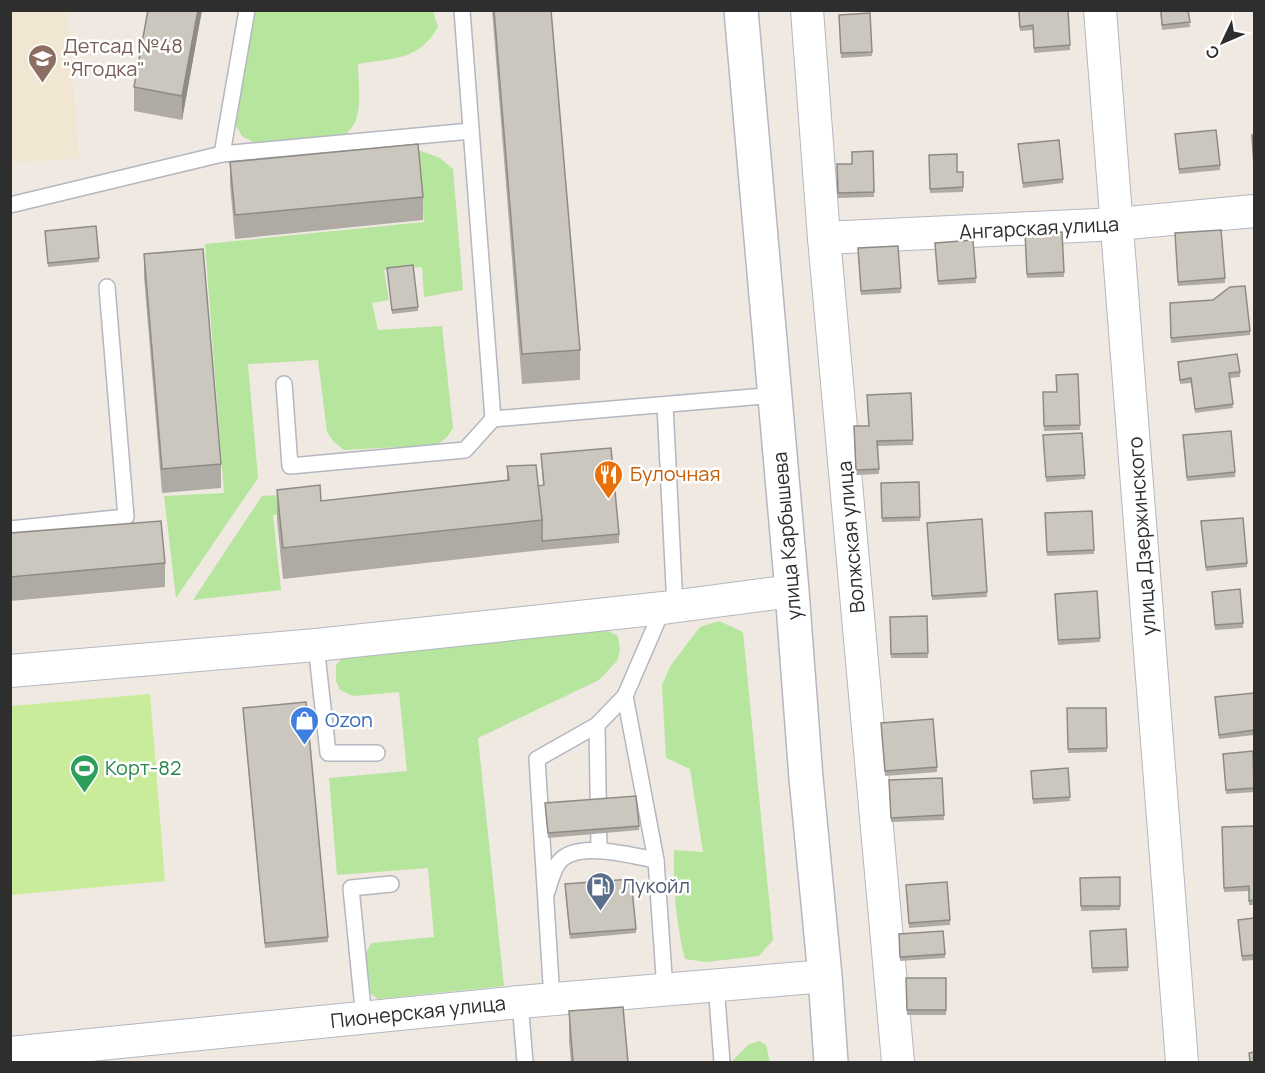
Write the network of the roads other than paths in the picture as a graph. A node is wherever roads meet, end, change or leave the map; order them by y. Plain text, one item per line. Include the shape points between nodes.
1 (247, 10) edge
2 (462, 10) edge
3 (741, 10) edge
4 (807, 10) edge
5 (1100, 10) edge
6 (471, 131) junction
7 (222, 154) junction
8 (10, 205) edge
9 (1254, 211) edge
10 (1118, 224) junction
11 (824, 238) junction
12 (107, 287) dead end
13 (284, 384) dead end
14 (775, 395) junction
15 (665, 405) junction
16 (493, 419) junction
17 (10, 529) edge
18 (792, 591) junction
19 (669, 608) junction
20 (316, 645) junction
21 (10, 671) edge
22 (625, 696) junction
23 (597, 725) junction
24 (377, 753) dead end
25 (599, 850) junction
26 (656, 860) junction
27 (391, 884) dead end
28 (544, 897) junction
29 (825, 976) junction
30 (716, 985) junction
31 (665, 990) junction
32 (552, 999) junction
33 (520, 1002) junction
34 (364, 1018) junction
35 (10, 1053) edge
36 (525, 1062) edge
37 (722, 1062) edge
38 (831, 1062) edge
39 (898, 1062) edge
40 (1182, 1062) edge

1 - 7 lane
2 - 6 lane
3 - 14 street, улица Карбышева
4 - 11 street, Волжская улица
5 - 10 street, улица Дзержинского
6 - 7 lane
6 - 16 lane
7 - 8 lane
9 - 10 street, Ангарская улица
10 - 11 street, Ангарская улица
10 - 40 street, улица Дзержинского
11 - 39 street, Волжская улица
12 - 17 lane via 126,517
13 - 16 lane via 290,466 465,450
14 - 15 lane
14 - 18 street, улица Карбышева
15 - 16 lane
15 - 19 lane
18 - 19 street
18 - 29 street, улица Карбышева
19 - 20 street
19 - 22 lane
20 - 21 street
20 - 24 lane via 328,753
22 - 23 lane
22 - 26 lane
23 - 25 lane
23 - 28 lane via 537,759
25 - 26 lane
25 - 28 lane via 571,853 557,863
26 - 31 lane
27 - 34 lane via 351,888
28 - 32 lane
29 - 30 street, Пионерская улица
29 - 38 street, улица Карбышева
30 - 31 street, Пионерская улица
30 - 37 lane
31 - 32 street, Пионерская улица
32 - 33 street, Пионерская улица
33 - 34 street, Пионерская улица
33 - 36 lane
34 - 35 street, Пионерская улица

